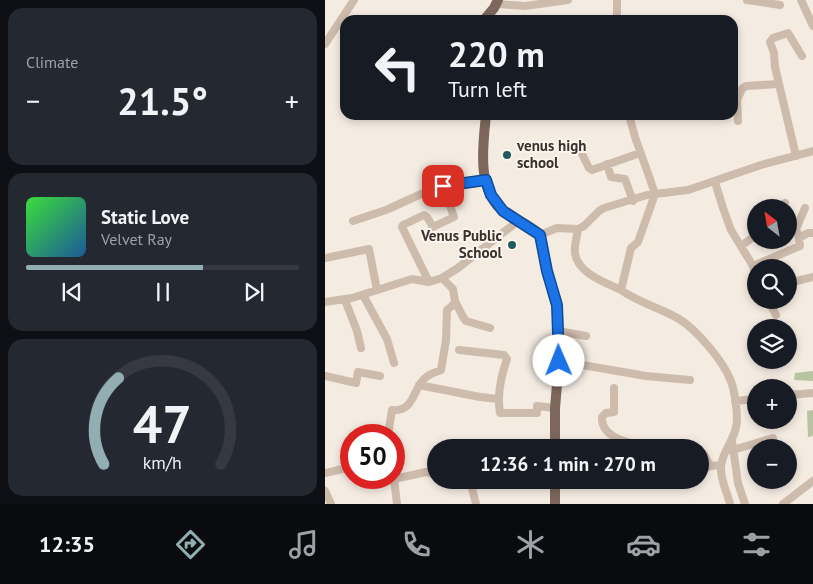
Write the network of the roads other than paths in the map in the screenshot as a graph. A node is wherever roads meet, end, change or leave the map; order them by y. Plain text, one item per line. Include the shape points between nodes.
1 (354, 0) edge
2 (568, 0) edge
3 (617, 0) edge
4 (747, 0) edge
5 (801, 0) edge
6 (497, 2) edge
7 (779, 5) dead end
8 (344, 15) edge
9 (488, 15) edge
10 (617, 15) edge
11 (340, 21) edge
12 (813, 26) edge
13 (325, 44) edge
14 (802, 56) dead end
15 (778, 84) junction
16 (738, 97) edge
17 (485, 120) edge
18 (630, 120) edge
19 (579, 148) dead end
20 (813, 152) edge
21 (640, 153) junction
22 (795, 156) junction
23 (607, 164) junction
24 (486, 180) junction
25 (715, 182) junction
26 (443, 186) junction
27 (655, 194) junction
28 (633, 200) junction
29 (805, 208) dead end
30 (353, 221) dead end
31 (518, 221) junction
32 (578, 229) junction
33 (813, 233) edge
34 (540, 235) junction
35 (799, 238) junction
36 (747, 242) edge
37 (741, 246) junction
38 (325, 258) edge
39 (749, 259) edge
40 (769, 259) edge
41 (813, 277) edge
42 (442, 278) junction
43 (797, 281) edge
44 (429, 282) junction
45 (377, 290) junction
46 (621, 290) junction
47 (363, 295) junction
48 (345, 300) junction
49 (325, 301) edge
50 (455, 301) junction
51 (773, 309) edge
52 (776, 315) dead end
53 (490, 328) dead end
54 (558, 331) junction
55 (586, 336) dead end
56 (361, 348) dead end
57 (459, 350) dead end
58 (559, 361) junction
59 (394, 363) dead end
60 (325, 376) edge
61 (380, 376) dead end
62 (690, 380) dead end
63 (419, 386) junction
64 (614, 388) dead end
65 (813, 394) edge
66 (797, 395) edge
67 (498, 399) junction
68 (747, 400) edge
69 (735, 401) junction
70 (555, 408) junction
71 (390, 424) edge
72 (773, 438) dead end
73 (555, 439) edge
74 (619, 439) edge
75 (730, 450) junction
76 (721, 465) junction
77 (710, 466) edge
78 (340, 470) edge
79 (427, 472) edge
80 (325, 473) edge
81 (405, 476) edge
82 (813, 481) edge
83 (395, 489) edge
84 (472, 489) edge
85 (555, 489) edge
86 (325, 490) edge
87 (331, 504) edge
88 (397, 504) edge
89 (476, 504) edge
90 (555, 504) edge
91 (730, 504) edge
92 (745, 504) edge
93 (783, 504) edge

1 - 8 street
2 - 6 street via 525,6
3 - 10 street
4 - 7 street
5 - 12 street
6 - 9 main road
11 - 13 street
14 - 15 street via 788,33 773,38 770,42
15 - 16 street via 746,86
15 - 22 street
17 - 24 main road
18 - 21 street
19 - 23 street via 592,170
20 - 22 street
21 - 23 street
21 - 27 street
22 - 25 street
23 - 28 street via 611,177 625,179
24 - 26 street
24 - 31 main road via 494,201
25 - 27 street
25 - 37 street via 727,219
26 - 30 street
26 - 44 street via 454,217 433,227 427,217 421,216 402,227
27 - 28 street
27 - 46 street via 638,242 631,248
28 - 32 street via 599,211
29 - 35 street via 796,229
31 - 34 main road
31 - 42 street
32 - 34 street via 557,228
32 - 46 street via 575,252 579,264
33 - 35 street
34 - 54 main road via 557,305
35 - 40 street via 800,246
36 - 37 street
37 - 39 street
38 - 45 street via 369,249
41 - 43 street
42 - 44 street
42 - 50 street via 453,289
44 - 45 street via 412,279
45 - 47 street
46 - 69 street via 678,318 701,336 729,377
47 - 48 street
47 - 59 street via 387,339
48 - 49 street
48 - 56 street
50 - 53 street via 466,320
50 - 63 street via 447,310 441,370 429,374
51 - 52 street
54 - 55 street
54 - 58 main road
57 - 67 street via 506,356
58 - 62 street
58 - 70 main road
60 - 61 street via 356,383 358,372
63 - 67 street
63 - 71 street via 410,404 403,409 392,410
64 - 74 street via 614,412 606,413 602,422 608,432
65 - 66 street
67 - 70 street via 500,413 537,413 537,406
68 - 69 street
69 - 75 street via 737,420
70 - 73 main road
72 - 75 street
75 - 76 street
75 - 92 street
76 - 77 street
76 - 91 street
78 - 80 street
79 - 81 street
82 - 93 street
83 - 88 street
84 - 89 street
85 - 90 main road
86 - 87 street

